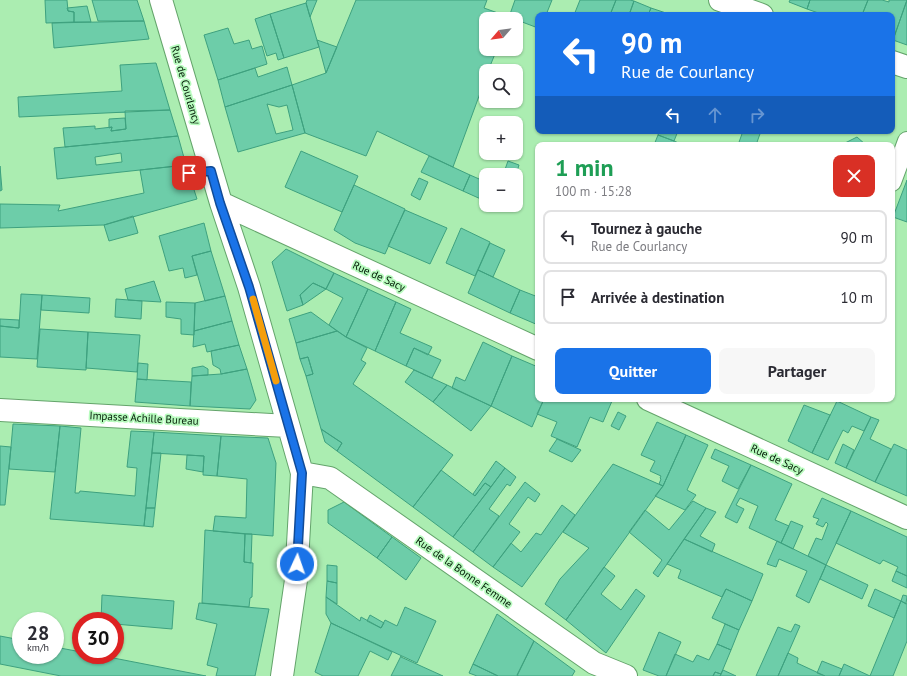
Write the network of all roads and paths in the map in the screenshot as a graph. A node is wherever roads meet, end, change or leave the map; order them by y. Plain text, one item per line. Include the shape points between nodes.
1 (161, 0) edge
2 (720, 0) edge
3 (754, 12) edge
4 (895, 63) edge
5 (907, 67) edge
6 (907, 141) edge
7 (211, 171) junction
8 (189, 173) dead end
9 (895, 174) edge
10 (220, 203) junction
11 (535, 348) edge
12 (655, 402) edge
13 (0, 410) edge
14 (288, 426) junction
15 (302, 473) junction
16 (907, 518) edge
17 (282, 676) edge
18 (626, 676) edge

1 - 7 street, Rue de Courlancy
2 - 3 street
4 - 5 street
6 - 9 lane
7 - 8 lane
7 - 10 street, Rue de Courlancy
10 - 11 street, Rue de Sacy
10 - 14 street, Rue de Courlancy via 249,287
12 - 16 street, Rue de Sacy
13 - 14 street, Impasse Achille Bureau
14 - 15 street, Rue de Courlancy
15 - 17 street, Rue de Courlancy via 296,580
15 - 18 street, Rue de la Bonne Femme via 330,478 594,663

